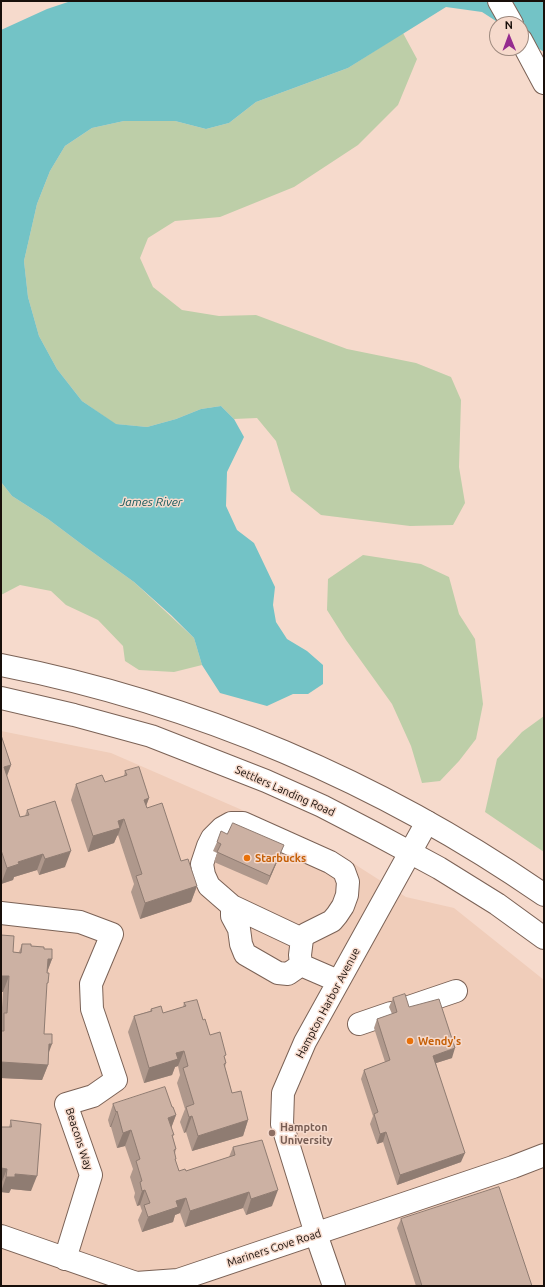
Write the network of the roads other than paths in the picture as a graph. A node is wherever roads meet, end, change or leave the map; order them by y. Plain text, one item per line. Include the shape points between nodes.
1 (499, 1) edge
2 (507, 16) edge
3 (529, 55) edge
4 (544, 83) edge
5 (1, 665) edge
6 (1, 698) edge
7 (427, 822) junction
8 (410, 853) junction
9 (544, 895) edge
10 (232, 906) junction
11 (1, 913) edge
12 (544, 938) edge
13 (302, 940) junction
14 (301, 965) junction
15 (338, 981) junction
16 (456, 991) dead end
17 (360, 1024) dead end
18 (544, 1155) edge
19 (316, 1234) junction
20 (1, 1236) edge
21 (65, 1259) junction
22 (334, 1286) edge

1 - 2 main road
3 - 4 main road
5 - 7 main road via 119,693 176,710 318,766
6 - 8 main road, Settlers Landing Road via 74,714 136,732 209,758 322,806
7 - 8 main road, Hampton Harbor Avenue
7 - 9 main road via 474,848
8 - 12 main road, Settlers Landing Road via 497,904
8 - 15 main road, Hampton Harbor Avenue
10 - 13 main road
10 - 13 main road via 208,886 202,864 212,838 222,828 231,823 243,823 330,862 344,871 348,882 348,895 337,915 332,921 306,934
10 - 14 main road via 232,916 239,929 245,954 278,973 288,974
11 - 21 main road, Beacons Way via 80,922 112,934 91,984 92,1009 116,1080 93,1096 66,1104 91,1175
13 - 14 main road
14 - 15 main road
15 - 19 main road, Hampton Harbor Avenue via 305,1042 283,1093 282,1124
16 - 17 main road
18 - 19 main road, Mariners Cove Road
19 - 21 main road, Mariners Cove Road via 178,1280 136,1283
19 - 22 main road, Hampton Harbor Avenue
20 - 21 main road, Mariners Cove Road

